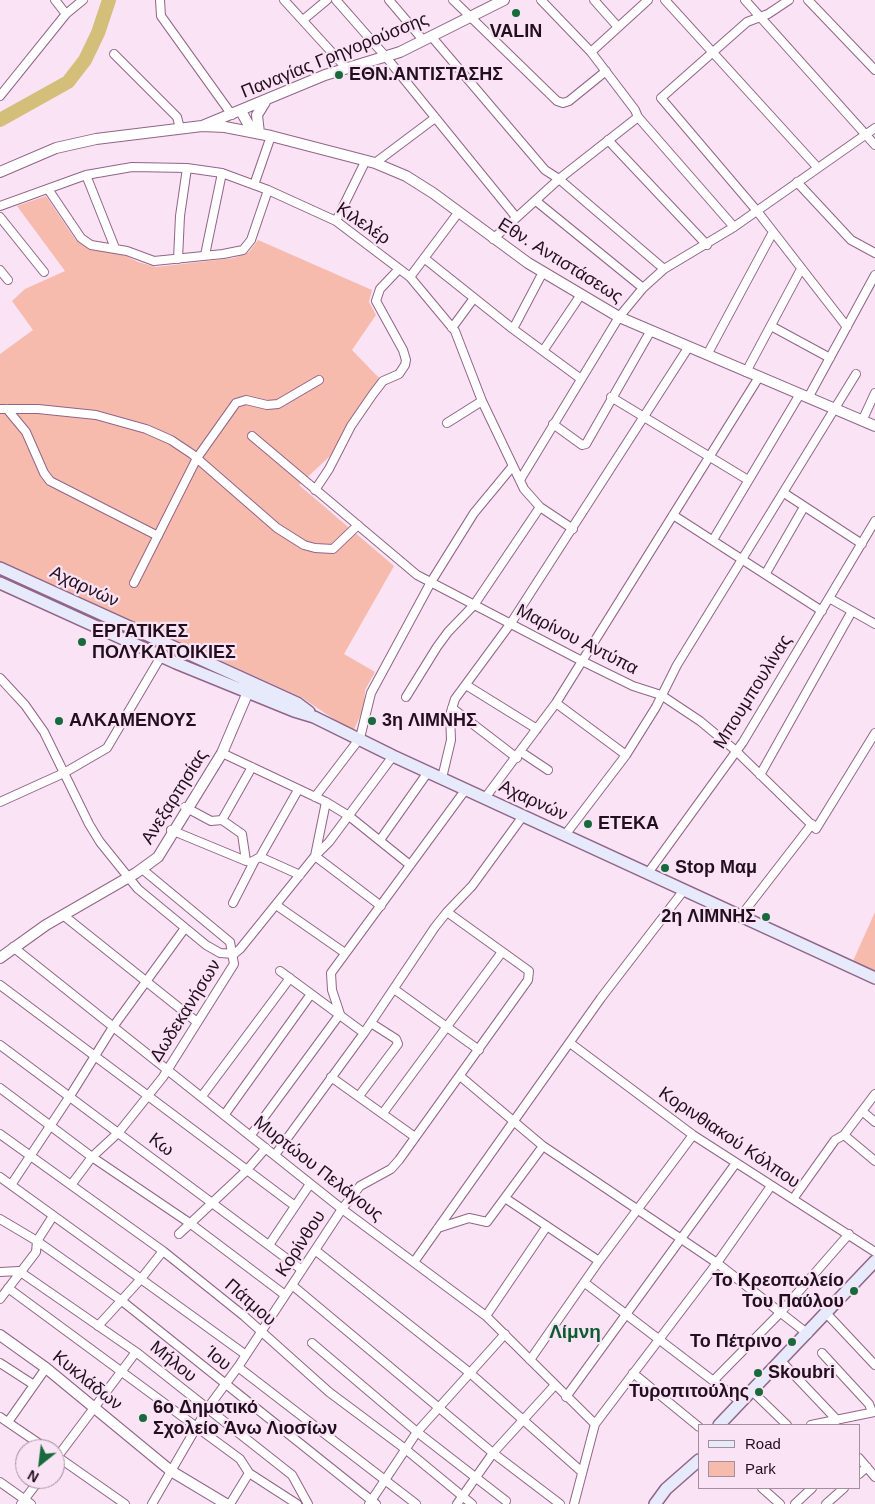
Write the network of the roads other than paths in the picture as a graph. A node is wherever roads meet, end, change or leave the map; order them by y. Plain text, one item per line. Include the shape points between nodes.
1 (55, 0) edge
2 (83, 0) edge
3 (160, 0) edge
4 (284, 0) edge
5 (327, 0) edge
6 (336, 0) edge
7 (389, 0) edge
8 (453, 0) edge
9 (504, 0) edge
10 (541, 0) edge
11 (594, 0) edge
12 (648, 0) edge
13 (665, 0) edge
14 (745, 0) edge
15 (789, 0) edge
16 (808, 0) edge
17 (66, 14) junction
18 (760, 15) junction
19 (469, 17) junction
20 (303, 20) junction
21 (618, 27) junction
22 (427, 38) junction
23 (592, 52) junction
24 (712, 52) junction
25 (114, 54) dead end
26 (386, 57) junction
27 (348, 69) junction
28 (875, 70) edge
29 (606, 71) junction
30 (0, 96) edge
31 (267, 100) junction
32 (237, 113) junction
33 (638, 117) junction
34 (435, 118) junction
35 (202, 126) junction
36 (180, 128) junction
37 (875, 128) edge
38 (256, 132) junction
39 (866, 134) junction
40 (271, 136) junction
41 (608, 140) junction
42 (875, 145) edge
43 (371, 162) junction
44 (186, 168) junction
45 (818, 168) junction
46 (0, 172) edge
47 (222, 173) junction
48 (86, 174) junction
49 (559, 179) junction
50 (798, 182) junction
51 (254, 185) junction
52 (48, 190) junction
53 (268, 190) junction
54 (536, 201) junction
55 (0, 206) edge
56 (757, 211) junction
57 (458, 213) junction
58 (0, 217) edge
59 (516, 217) junction
60 (336, 221) junction
61 (734, 227) junction
62 (772, 232) junction
63 (493, 239) junction
64 (707, 245) junction
65 (115, 248) junction
66 (875, 253) edge
67 (205, 255) junction
68 (424, 258) junction
69 (178, 259) junction
70 (399, 269) junction
71 (664, 269) junction
72 (801, 269) junction
73 (0, 270) edge
74 (44, 272) dead end
75 (543, 272) junction
76 (875, 275) edge
77 (410, 277) junction
78 (8, 280) dead end
79 (643, 288) junction
80 (580, 296) junction
81 (474, 298) junction
82 (619, 317) junction
83 (771, 326) junction
84 (847, 327) junction
85 (452, 328) junction
86 (513, 329) junction
87 (650, 332) junction
88 (688, 348) junction
89 (543, 351) junction
90 (708, 355) junction
91 (830, 358) junction
92 (746, 372) junction
93 (856, 374) dead end
94 (759, 377) junction
95 (581, 378) junction
96 (319, 380) dead end
97 (875, 393) edge
98 (804, 396) junction
99 (611, 397) junction
100 (482, 401) junction
101 (4, 409) edge
102 (835, 410) junction
103 (645, 416) junction
104 (862, 421) junction
105 (447, 423) dead end
106 (553, 424) junction
107 (875, 426) edge
108 (252, 436) dead end
109 (710, 455) junction
110 (197, 458) junction
111 (512, 467) junction
112 (520, 480) junction
113 (748, 480) junction
114 (315, 490) junction
115 (784, 493) junction
116 (540, 507) junction
117 (804, 507) junction
118 (673, 515) junction
119 (875, 521) edge
120 (358, 525) junction
121 (573, 529) junction
122 (158, 536) junction
123 (713, 540) junction
124 (862, 544) junction
125 (743, 560) junction
126 (0, 568) edge
127 (766, 573) junction
128 (432, 582) junction
129 (134, 583) dead end
130 (0, 584) edge
131 (829, 598) junction
132 (474, 605) junction
133 (822, 611) junction
134 (852, 611) junction
135 (511, 623) junction
136 (875, 624) edge
137 (168, 645) junction
138 (161, 657) junction
139 (582, 661) junction
140 (0, 678) edge
141 (466, 685) junction
142 (248, 692) junction
143 (661, 695) junction
144 (406, 697) dead end
145 (556, 703) junction
146 (452, 708) junction
147 (314, 717) junction
148 (537, 729) junction
149 (875, 733) edge
150 (360, 738) junction
151 (735, 750) junction
152 (222, 753) junction
153 (519, 755) junction
154 (626, 755) junction
155 (393, 756) junction
156 (252, 767) junction
157 (548, 770) dead end
158 (428, 772) junction
159 (64, 773) junction
160 (760, 775) junction
161 (442, 778) junction
162 (466, 789) junction
163 (298, 790) junction
164 (316, 798) junction
165 (485, 798) junction
166 (0, 802) edge
167 (326, 802) junction
168 (187, 807) junction
169 (349, 816) junction
170 (524, 816) junction
171 (222, 820) junction
172 (814, 827) junction
173 (173, 830) junction
174 (565, 835) junction
175 (380, 840) junction
176 (315, 856) junction
177 (258, 859) junction
178 (246, 860) junction
179 (410, 865) junction
180 (142, 869) junction
181 (648, 873) junction
182 (300, 875) junction
183 (129, 878) junction
184 (684, 890) junction
185 (233, 904) dead end
186 (276, 905) junction
187 (381, 906) junction
188 (447, 912) junction
189 (63, 915) junction
190 (740, 917) junction
191 (185, 928) junction
192 (13, 947) junction
193 (502, 952) junction
194 (345, 953) junction
195 (234, 954) junction
196 (0, 958) edge
197 (280, 971) dead end
198 (290, 978) junction
199 (875, 978) edge
200 (146, 980) junction
201 (0, 985) edge
202 (394, 989) junction
203 (311, 994) junction
204 (340, 1014) junction
205 (197, 1022) junction
206 (371, 1023) junction
207 (112, 1026) junction
208 (446, 1027) junction
209 (364, 1033) junction
210 (570, 1043) junction
211 (0, 1045) edge
212 (480, 1050) junction
213 (94, 1056) junction
214 (167, 1068) junction
215 (460, 1076) junction
216 (331, 1077) junction
217 (0, 1088) edge
218 (875, 1094) edge
219 (70, 1096) junction
220 (202, 1096) junction
221 (359, 1096) junction
222 (148, 1097) junction
223 (862, 1111) junction
224 (383, 1113) junction
225 (225, 1114) junction
226 (875, 1122) edge
227 (514, 1123) junction
228 (50, 1125) junction
229 (119, 1132) junction
230 (0, 1134) edge
231 (251, 1135) junction
232 (693, 1135) junction
233 (844, 1135) junction
234 (415, 1137) junction
235 (543, 1146) junction
236 (266, 1148) junction
237 (30, 1155) junction
238 (274, 1155) junction
239 (92, 1157) junction
240 (875, 1161) edge
241 (736, 1163) junction
242 (246, 1171) junction
243 (0, 1177) edge
244 (310, 1184) junction
245 (11, 1185) junction
246 (71, 1185) junction
247 (771, 1186) junction
248 (505, 1198) junction
249 (793, 1199) junction
250 (213, 1203) junction
251 (294, 1206) junction
252 (342, 1209) junction
253 (638, 1209) junction
254 (53, 1216) junction
255 (0, 1219) edge
256 (191, 1224) junction
257 (547, 1226) junction
258 (438, 1228) junction
259 (179, 1234) dead end
260 (849, 1234) junction
261 (682, 1239) junction
262 (37, 1241) junction
263 (270, 1245) junction
264 (315, 1250) junction
265 (163, 1251) junction
266 (875, 1252) edge
267 (599, 1261) junction
268 (875, 1261) edge
269 (414, 1262) junction
270 (717, 1263) junction
271 (302, 1270) junction
272 (20, 1271) junction
273 (0, 1272) edge
274 (140, 1280) junction
275 (585, 1283) junction
276 (292, 1285) junction
277 (8, 1288) junction
278 (285, 1295) junction
279 (0, 1299) edge
280 (122, 1301) junction
281 (780, 1313) junction
282 (626, 1314) junction
283 (827, 1314) junction
284 (486, 1316) junction
285 (98, 1326) junction
286 (260, 1331) junction
287 (504, 1334) junction
288 (808, 1334) junction
289 (0, 1336) edge
290 (659, 1339) junction
291 (312, 1343) dead end
292 (136, 1352) junction
293 (822, 1352) dead end
294 (246, 1355) junction
295 (530, 1360) junction
296 (873, 1360) edge
297 (781, 1361) junction
298 (0, 1363) edge
299 (238, 1367) junction
300 (46, 1368) junction
301 (121, 1372) junction
302 (470, 1373) junction
303 (633, 1374) junction
304 (714, 1380) junction
305 (225, 1384) junction
306 (34, 1385) junction
307 (555, 1385) junction
308 (752, 1391) junction
309 (566, 1397) junction
310 (740, 1402) junction
311 (94, 1407) junction
312 (208, 1409) junction
313 (438, 1409) junction
314 (874, 1412) edge
315 (0, 1417) edge
316 (523, 1418) junction
317 (8, 1422) junction
318 (832, 1422) edge
319 (595, 1424) junction
320 (720, 1424) edge
321 (786, 1424) edge
322 (818, 1424) edge
323 (197, 1426) junction
324 (698, 1426) edge
325 (417, 1432) junction
326 (33, 1439) edge
327 (65, 1445) edge
328 (404, 1448) junction
329 (492, 1453) junction
330 (860, 1459) edge
331 (698, 1461) edge
332 (65, 1463) edge
333 (867, 1467) junction
334 (171, 1471) junction
335 (582, 1472) junction
336 (250, 1473) junction
337 (860, 1473) edge
338 (875, 1477) edge
339 (475, 1478) junction
340 (384, 1480) junction
341 (0, 1482) edge
342 (33, 1489) edge
343 (763, 1489) edge
344 (811, 1489) edge
345 (843, 1489) edge
346 (462, 1497) junction
347 (506, 1500) dead end
348 (25, 1502) edge
349 (372, 1503) edge
350 (125, 1504) edge
351 (152, 1504) edge
352 (226, 1504) edge
353 (230, 1504) edge
354 (297, 1504) edge
355 (308, 1504) edge
356 (416, 1504) edge
357 (457, 1504) edge
358 (472, 1504) edge
359 (560, 1504) edge
360 (574, 1504) edge
361 (655, 1504) edge
362 (780, 1504) edge
363 (795, 1504) edge
364 (826, 1504) edge

1 - 17 street
2 - 17 street
3 - 32 street via 161,16
4 - 20 street
5 - 20 street
6 - 26 street
7 - 22 street
8 - 19 street
9 - 19 street, Παναγίας Γρηγορούσσης
10 - 23 street
11 - 21 street
12 - 21 street
13 - 24 street
14 - 18 street
15 - 18 street via 768,14
16 - 28 street
17 - 30 street
18 - 24 street
18 - 39 street
19 - 22 street, Παναγίας Γρηγορούσσης
19 - 29 street via 563,104
20 - 27 street
21 - 23 street
22 - 26 street, Παναγίας Γρηγορούσσης
22 - 49 street via 544,170
23 - 29 street
24 - 45 street
24 - 56 street via 661,98
25 - 36 street via 177,117
26 - 27 street, Παναγίας Γρηγορούσσης
26 - 34 street
27 - 31 street, Παναγίας Γρηγορούσσης
29 - 33 street
31 - 32 street, Παναγίας Γρηγορούσσης
31 - 38 street via 260,106
32 - 35 street, Παναγίας Γρηγορούσσης
32 - 38 street
33 - 41 street
33 - 61 street
34 - 43 street
34 - 59 street
35 - 36 street, Παναγίας Γρηγορούσσης
35 - 38 street, Εθν. Αντιστάσεως
36 - 46 street, Παναγίας Γρηγορούσσης via 96,138 64,146
37 - 39 street
38 - 40 street, Εθν. Αντιστάσεως
39 - 42 street
39 - 45 street
40 - 43 street, Εθν. Αντιστάσεως
40 - 51 street
41 - 49 street
41 - 64 street
43 - 57 street, Εθν. Αντιστάσεως via 420,184
43 - 60 street
44 - 47 street, Κιλελέρ
44 - 48 street, Κιλελέρ via 132,167
44 - 69 street
45 - 50 street
47 - 51 street, Κιλελέρ
47 - 67 street
48 - 52 street, Κιλελέρ
48 - 65 street
49 - 54 street
49 - 71 street
50 - 56 street
50 - 66 street via 851,240
51 - 53 street, Κιλελέρ
52 - 55 street, Κιλελέρ
52 - 65 street via 81,238 91,245
53 - 60 street, Κιλελέρ
53 - 67 street via 248,246 223,254
54 - 59 street
54 - 79 street
56 - 61 street
56 - 62 street
57 - 63 street, Εθν. Αντιστάσεως
57 - 68 street
58 - 74 street
59 - 63 street
60 - 70 street, Κιλελέρ
61 - 64 street
62 - 72 street
62 - 90 street
63 - 75 street, Εθν. Αντιστάσεως
64 - 71 street
65 - 69 street via 154,261
67 - 69 street
68 - 77 street
68 - 81 street
70 - 77 street, Κιλελέρ
70 - 114 street via 380,289 376,301 403,350 405,365 399,374 383,382 373,394
71 - 79 street
72 - 83 street
72 - 84 street
73 - 78 street
75 - 80 street, Εθν. Αντιστάσεως
75 - 86 street
76 - 84 street
77 - 85 street, Κιλελέρ
79 - 82 street
80 - 82 street, Εθν. Αντιστάσεως
80 - 89 street
81 - 85 street
81 - 86 street
82 - 87 street, Εθν. Αντιστάσεως
82 - 95 street
83 - 91 street
83 - 92 street
84 - 91 street
85 - 100 street, Κιλελέρ via 458,336
86 - 89 street
87 - 88 street, Εθν. Αντιστάσεως
87 - 99 street
88 - 90 street, Εθν. Αντιστάσεως
88 - 103 street
89 - 95 street
90 - 92 street, Εθν. Αντιστάσεως
91 - 98 street
92 - 94 street, Εθν. Αντιστάσεως
93 - 102 street
94 - 98 street, Εθν. Αντιστάσεως
94 - 109 street
95 - 106 street
96 - 110 street via 272,406 240,400
97 - 104 street
98 - 102 street, Εθν. Αντιστάσεως
98 - 113 street
99 - 103 street
99 - 106 street via 584,445
100 - 105 street
100 - 111 street, Κιλελέρ
101 - 110 street via 69,411 120,421 171,440
101 - 122 street via 26,432 50,480
102 - 104 street, Εθν. Αντιστάσεως
102 - 115 street
103 - 109 street
103 - 121 street
104 - 107 street, Εθν. Αντιστάσεως
106 - 112 street
108 - 114 street, Μαρίνου Αντύπα
109 - 113 street
109 - 118 street
110 - 120 street via 277,528 304,545 333,549
110 - 122 street
111 - 112 street, Κιλελέρ
111 - 128 street via 474,513
112 - 116 street, Κιλελέρ
113 - 123 street
114 - 120 street, Μαρίνου Αντύπα
115 - 117 street
115 - 125 street
116 - 121 street, Κιλελέρ
116 - 132 street
117 - 124 street
117 - 127 street
118 - 123 street
118 - 139 street
119 - 124 street, Μπουμπουλίνας
120 - 128 street, Μαρίνου Αντύπα via 410,570
121 - 135 street
122 - 129 street
123 - 125 street
124 - 131 street, Μπουμπουλίνας
125 - 127 street
125 - 143 street
126 - 137 main road, Αχαρνών
127 - 133 street
128 - 132 street, Μαρίνου Αντύπα
128 - 150 street via 371,693
130 - 138 main road, Αχαρνών
131 - 133 street, Μπουμπουλίνας
131 - 134 street
132 - 135 street, Μαρίνου Αντύπα
132 - 144 street via 448,632
133 - 151 street, Μπουμπουλίνας via 743,742
134 - 136 street
134 - 160 street
135 - 139 street, Μαρίνου Αντύπα
135 - 141 street
137 - 138 street
137 - 147 main road, Αχαρνών via 297,703
138 - 142 main road, Αχαρνών
138 - 159 street via 107,748
139 - 143 street, Μαρίνου Αντύπα
139 - 145 street
140 - 159 street via 44,732
141 - 146 street
141 - 148 street
142 - 147 main road, Αχαρνών
142 - 152 street, Ανεξαρτησίας
143 - 151 street, Μαρίνου Αντύπα
143 - 154 street
145 - 148 street
145 - 154 street
146 - 153 street
146 - 161 street via 451,740
147 - 150 main road, Αχαρνών
148 - 153 street
149 - 172 street
150 - 155 main road, Αχαρνών
150 - 164 street
151 - 160 street, Μαρίνου Αντύπα
151 - 181 street, Μπουμπουλίνας
152 - 156 street
152 - 168 street, Ανεξαρτησίας
153 - 157 street
153 - 165 street
154 - 174 street
155 - 158 main road, Αχαρνών
155 - 169 street, Δωδεκανήσων
156 - 163 street
156 - 171 street
158 - 161 main road, Αχαρνών
158 - 175 street
159 - 166 street
159 - 183 street via 96,836
160 - 172 street, Μαρίνου Αντύπα
161 - 162 main road, Αχαρνών
162 - 165 main road, Αχαρνών
162 - 179 street
163 - 164 street
163 - 177 street
164 - 167 street
165 - 170 main road, Αχαρνών
167 - 169 street
167 - 176 street
168 - 171 street via 211,821
168 - 173 street, Ανεξαρτησίας
169 - 175 street
169 - 176 street, Δωδεκανήσων
170 - 174 main road, Αχαρνών
170 - 188 street via 472,886
171 - 178 street via 242,834
172 - 190 street
173 - 178 street
173 - 180 street, Ανεξαρτησίας via 158,856
174 - 181 main road, Αχαρνών
175 - 179 street
176 - 182 street, Δωδεκανήσων
176 - 187 street
177 - 178 street
177 - 182 street
177 - 185 street
179 - 187 street
180 - 183 street, Ανεξαρτησίας
180 - 195 street via 230,942
181 - 184 main road, Αχαρνών
182 - 186 street, Δωδεκανήσων
183 - 189 street, Ανεξαρτησίας
183 - 191 street
184 - 190 main road, Αχαρνών
184 - 210 street
186 - 194 street
186 - 195 street, Δωδεκανήσων
187 - 194 street
188 - 193 street
188 - 202 street
189 - 192 street, Ανεξαρτησίας
189 - 200 street
190 - 199 main road, Αχαρνών
191 - 195 street via 220,953
191 - 200 street
192 - 196 street, Ανεξαρτησίας
192 - 207 street, Μυρτώου Πελάγους
193 - 208 street
193 - 212 street, Κορίνθου via 529,970 528,980
194 - 204 street via 331,973 332,990
195 - 205 street, Δωδεκανήσων via 231,973
197 - 198 street
198 - 203 street
198 - 220 street
200 - 205 street
200 - 207 street
201 - 213 street
202 - 206 street
202 - 208 street
203 - 204 street
203 - 225 street
204 - 209 street
204 - 231 street
205 - 214 street, Δωδεκανήσων
206 - 209 street
206 - 221 street via 396,1039 396,1047
207 - 213 street
207 - 214 street, Μυρτώου Πελάγους
208 - 212 street
208 - 224 street
209 - 216 street
210 - 227 street
210 - 232 street, Κορινθιακού Κόλπου
211 - 219 street, Κω
212 - 215 street, Κορίνθου
213 - 219 street
213 - 222 street
214 - 220 street, Μυρτώου Πελάγους
214 - 222 street, Δωδεκανήσων
215 - 227 street
215 - 234 street, Κορίνθου
216 - 221 street
216 - 238 street
217 - 228 street
218 - 223 street
219 - 228 street
219 - 229 street, Κω
220 - 225 street, Μυρτώου Πελάγους
221 - 224 street
222 - 229 street, Δωδεκανήσων
222 - 242 street
223 - 226 street
223 - 233 street
224 - 234 street
225 - 231 street, Μυρτώου Πελάγους
227 - 235 street
227 - 258 street
228 - 237 street
228 - 239 street
229 - 239 street, Δωδεκανήσων
229 - 250 street, Κω
230 - 237 street, Πάτμου
231 - 236 street, Μυρτώου Πελάγους
232 - 241 street, Κορινθιακού Κόλπου
232 - 253 street
233 - 240 street
233 - 249 street via 836,1140
234 - 252 street, Κορίνθου via 391,1169 360,1186
235 - 248 street
235 - 253 street
236 - 238 street, Μυρτώου Πελάγους
236 - 242 street
237 - 245 street
237 - 246 street, Πάτμου
238 - 244 street, Μυρτώου Πελάγους
239 - 246 street, Δωδεκανήσων
239 - 256 street
241 - 247 street, Κορινθιακού Κόλπου
241 - 261 street
242 - 250 street
242 - 251 street
243 - 245 street
244 - 251 street
244 - 252 street, Μυρτώου Πελάγους
245 - 254 street
246 - 265 street, Πάτμου
247 - 249 street, Κορινθιακού Κόλπου
247 - 270 street
248 - 257 street
248 - 258 street via 487,1222 469,1218
249 - 260 street, Κορινθιακού Κόλπου
250 - 256 street
250 - 263 street, Κω
251 - 263 street
252 - 264 street, Κορίνθου
252 - 269 street, Μυρτώου Πελάγους
253 - 261 street
253 - 267 street
254 - 262 street
254 - 274 street
255 - 262 street, Ίου
256 - 259 street
256 - 278 street
257 - 267 street
257 - 284 street
258 - 269 street
260 - 266 street, Κορινθιακού Κόλπου
260 - 281 street
261 - 270 street
261 - 282 street
262 - 272 street via 36,1252
262 - 280 street, Ίου
263 - 271 street, Κω
264 - 271 street, Κορίνθου
264 - 302 street
265 - 274 street
265 - 286 street, Πάτμου
267 - 275 street
268 - 283 main road
269 - 284 street, Μυρτώου Πελάγους
270 - 281 street
270 - 290 street
271 - 276 street, Κορίνθου
272 - 273 street
272 - 277 street
272 - 285 street, Μήλου
274 - 280 street
274 - 294 street
275 - 282 street
275 - 295 street
276 - 278 street, Κορίνθου
276 - 313 street
277 - 279 street
277 - 301 street
278 - 286 street, Κορίνθου
280 - 285 street
280 - 305 street, Ίου
281 - 288 street
281 - 304 street
282 - 290 street
282 - 309 street
283 - 288 main road
283 - 296 street
284 - 287 street, Μυρτώου Πελάγους
285 - 292 street, Μήλου
286 - 294 street, Κορίνθου
286 - 328 street, Πάτμου via 329,1392
287 - 295 street, Μυρτώου Πελάγους
287 - 302 street
288 - 297 main road
289 - 300 street, Κυκλάδων
290 - 303 street
290 - 304 street
291 - 325 street
292 - 301 street
292 - 312 street, Μήλου
293 - 314 street
294 - 299 street, Κορίνθου
295 - 307 street, Μυρτώου Πελάγους
297 - 308 main road
297 - 318 street
298 - 306 street
299 - 305 street, Κορίνθου
299 - 340 street
300 - 306 street
300 - 311 street, Κυκλάδων
301 - 311 street
301 - 323 street
302 - 313 street
302 - 316 street
303 - 319 street
303 - 324 street
304 - 310 street
305 - 312 street, Κορίνθου
305 - 349 street, Ίου
306 - 317 street
307 - 309 street, Μυρτώου Πελάγους
307 - 316 street
308 - 310 main road
308 - 321 street
309 - 319 street, Μυρτώου Πελάγους
310 - 320 main road
311 - 327 street
311 - 334 street, Κυκλάδων
312 - 323 street, Κορίνθου
312 - 355 street, Μήλου via 292,1475
313 - 325 street
313 - 329 street
314 - 318 street
315 - 317 street
316 - 329 street
316 - 335 street
317 - 326 street
318 - 322 street
319 - 335 street
323 - 334 street, Κορίνθου
323 - 336 street via 240,1459
325 - 328 street
325 - 339 street
328 - 340 street
328 - 346 street, Πάτμου
329 - 339 street
329 - 359 street
330 - 333 street
331 - 361 main road via 666,1489
332 - 350 street
333 - 337 street
333 - 338 street
334 - 351 street, Κορίνθου
334 - 352 street, Κυκλάδων
335 - 360 street
336 - 353 street
336 - 354 street
339 - 346 street
339 - 347 street
340 - 349 street
340 - 356 street
341 - 348 street
342 - 348 street
343 - 362 street
344 - 363 street
345 - 364 street
346 - 357 street
346 - 358 street, Πάτμου

